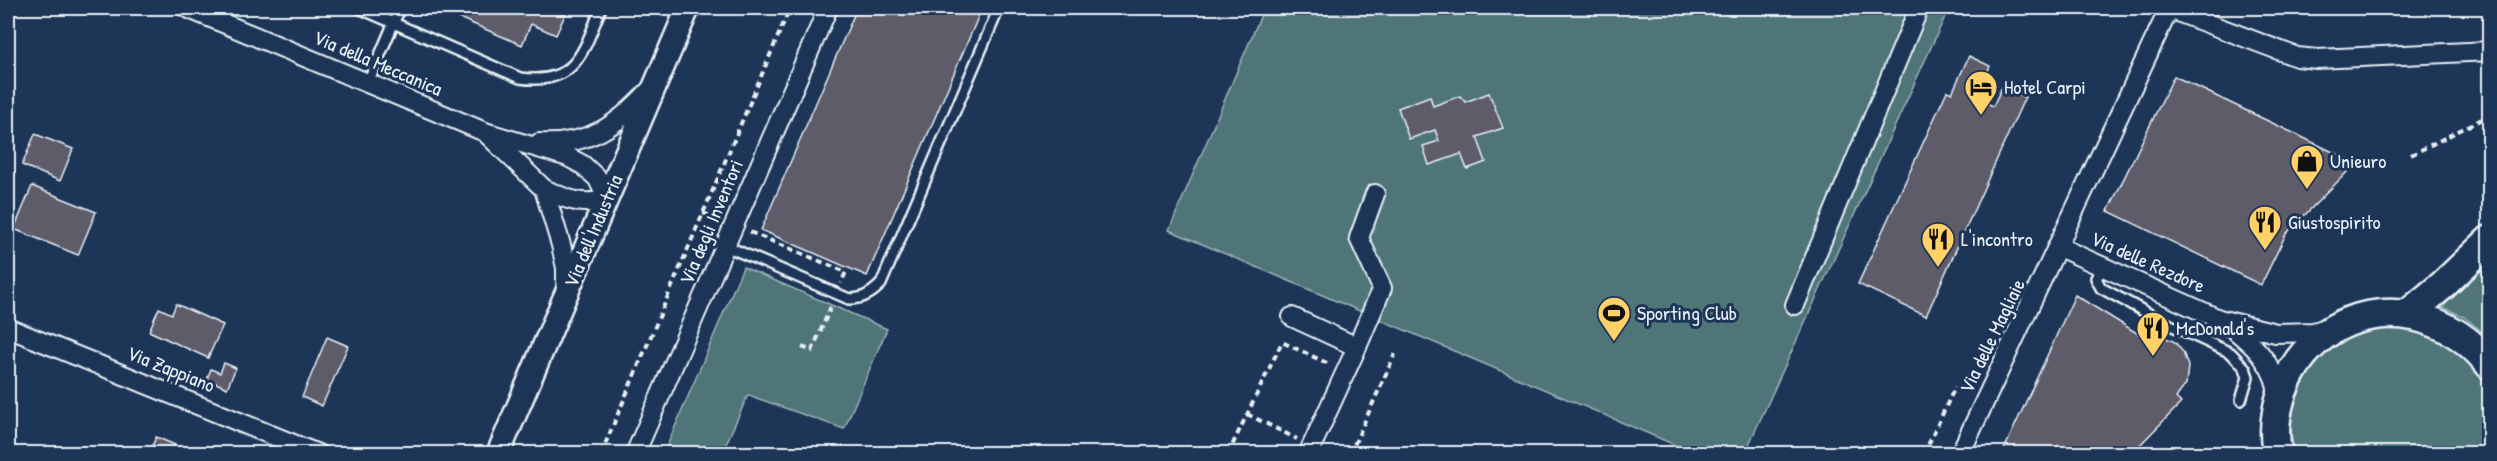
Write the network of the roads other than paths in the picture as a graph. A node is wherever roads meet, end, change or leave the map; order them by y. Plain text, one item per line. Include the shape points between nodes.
1 (187, 8) edge
2 (359, 8) edge
3 (400, 8) edge
4 (602, 8) edge
5 (688, 8) edge
6 (828, 8) edge
7 (999, 8) edge
8 (1919, 8) edge
9 (2168, 8) edge
10 (394, 23) junction
11 (2490, 51) edge
12 (368, 83) junction
13 (654, 85) junction
14 (485, 132) junction
15 (544, 189) junction
16 (1375, 194) dead end
17 (607, 199) junction
18 (2490, 240) edge
19 (726, 246) junction
20 (2059, 247) junction
21 (2104, 267) junction
22 (566, 295) junction
23 (1795, 305) dead end
24 (2408, 314) junction
25 (2373, 315) junction
26 (1292, 317) dead end
27 (2219, 319) junction
28 (8, 328) edge
29 (1357, 347) junction
30 (2490, 365) edge
31 (2241, 400) dead end
32 (2278, 410) junction
33 (1303, 446) edge
34 (318, 453) edge
35 (498, 453) edge
36 (635, 453) edge
37 (1960, 453) edge
38 (2255, 453) edge
39 (2278, 453) edge

1 - 12 street, Via della Meccanica
2 - 10 lane
3 - 10 lane
4 - 10 lane via 571,67 556,78 540,81 520,78
5 - 13 street, Via dell'Industria
6 - 19 street, Via degli Inventori
7 - 19 lane via 881,284 861,299 849,299
8 - 23 street
9 - 11 street via 2297,57
9 - 20 street, Via delle Magliaie
10 - 12 lane
12 - 14 street, Via della Meccanica
13 - 14 street, Via della Meccanica via 625,117 587,137 541,143
13 - 17 street, Via dell'Industria
14 - 15 street, Via della Meccanica
14 - 17 street, Via della Meccanica via 560,154 583,165 598,179
15 - 17 street, Via della Meccanica via 568,200 594,203
15 - 22 street, Via della Meccanica via 564,257
16 - 29 street via 1359,238 1382,288
17 - 22 street, Via dell'Industria
18 - 24 main road
19 - 36 street, Via degli Inventori
20 - 21 street, Via delle Rezdore
20 - 37 street, Via delle Magliaie
21 - 27 street, Via delle Rezdore
21 - 31 lane via 2096,278 2100,288 2239,360 2248,377
22 - 35 street, Via dell'Industria
24 - 25 main road
24 - 30 main road via 2444,324 2475,346
25 - 27 street, Via delle Rezdore via 2313,332 2276,333
25 - 32 main road via 2347,322 2304,354 2289,376
26 - 29 street
27 - 32 street, Via delle Rezdore via 2258,349 2269,364
28 - 34 street, Via Zappiano
29 - 33 street
32 - 38 main road
32 - 39 main road

